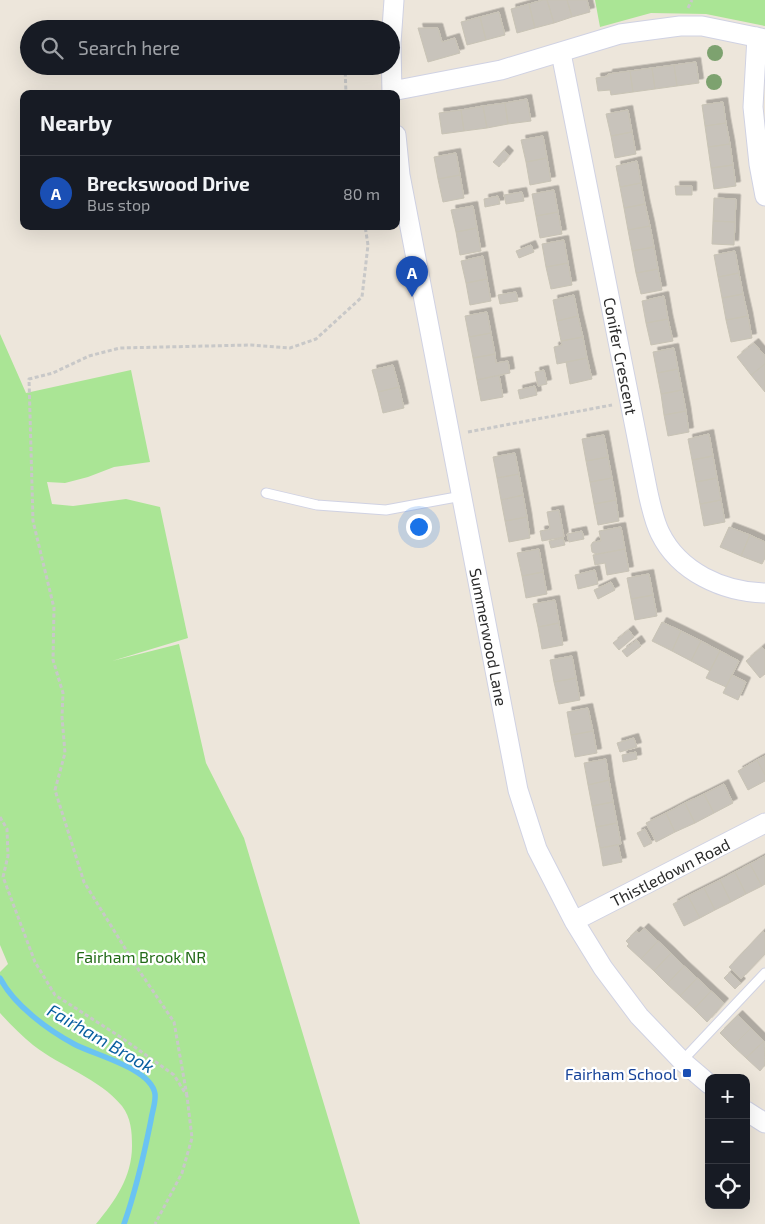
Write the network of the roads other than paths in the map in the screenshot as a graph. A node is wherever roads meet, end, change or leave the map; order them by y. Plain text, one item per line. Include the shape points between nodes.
1 (394, 0) edge
2 (393, 20) edge
3 (761, 38) edge
4 (561, 52) junction
5 (392, 75) edge
6 (392, 90) edge
7 (400, 90) edge
8 (400, 175) edge
9 (765, 196) edge
10 (266, 493) dead end
11 (462, 496) junction
12 (765, 593) edge
13 (765, 823) edge
14 (574, 920) junction
15 (765, 973) edge
16 (682, 1061) junction
17 (705, 1081) edge
18 (750, 1114) edge
19 (765, 1123) edge

1 - 2 street
3 - 4 street via 702,26 680,26 620,34
3 - 9 street via 753,107
4 - 7 street via 501,70
4 - 12 street, Conifer Crescent via 648,493 659,532 685,565 710,581
5 - 6 street
8 - 11 street, Summerwood Lane
10 - 11 lane via 317,505 386,510
11 - 14 street, Summerwood Lane via 518,790 537,849
13 - 14 street, Thistledown Road
14 - 16 street, Summerwood Lane via 603,968 639,1016
15 - 16 lane
16 - 17 street, Summerwood Lane
18 - 19 street

